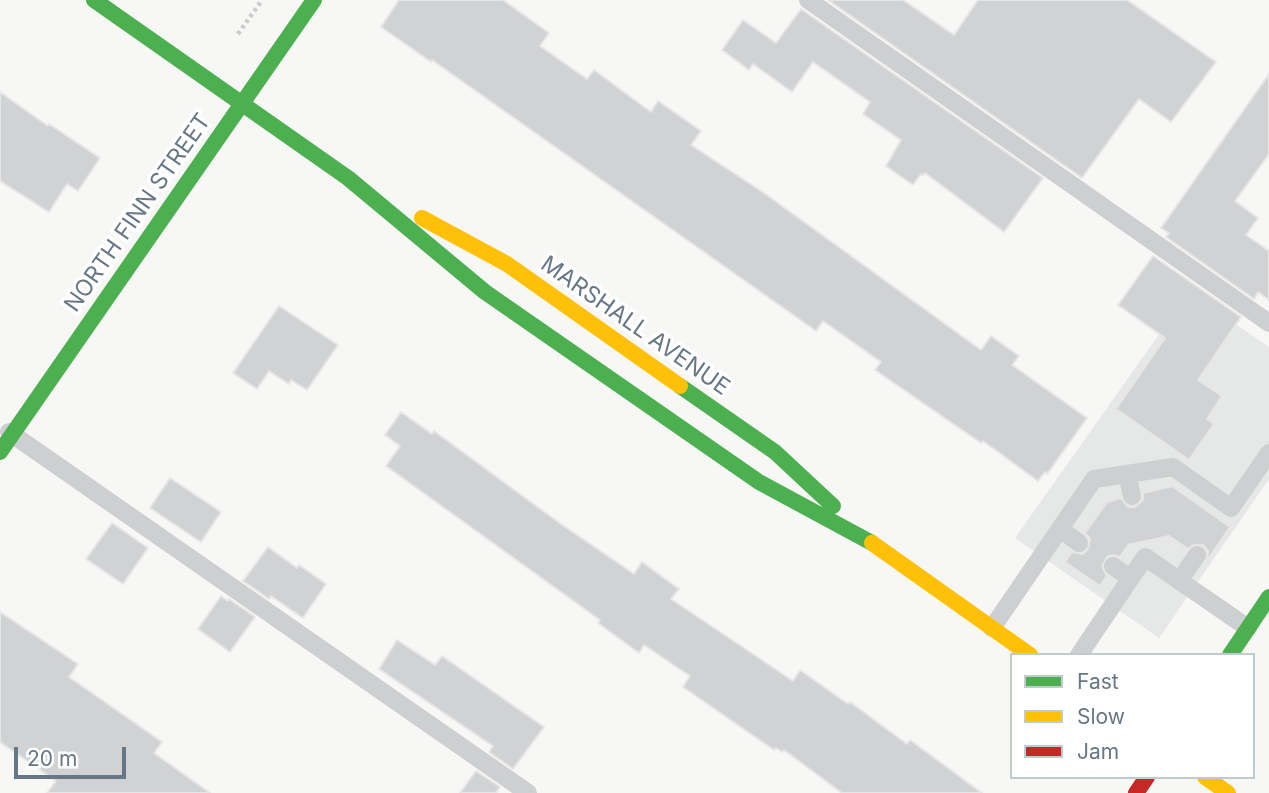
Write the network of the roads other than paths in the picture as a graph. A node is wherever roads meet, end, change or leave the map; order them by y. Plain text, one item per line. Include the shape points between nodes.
1 (94, 0) edge
2 (314, 0) edge
3 (808, 0) edge
4 (241, 103) junction
5 (348, 178) junction
6 (1269, 323) edge
7 (6, 430) edge
8 (0, 452) edge
9 (1269, 453) edge
10 (1127, 474) junction
11 (1132, 496) dead end
12 (1060, 529) junction
13 (873, 543) junction
14 (1079, 543) dead end
15 (1197, 555) dead end
16 (1113, 566) dead end
17 (1130, 578) junction
18 (1179, 581) junction
19 (1269, 597) edge
20 (992, 628) junction
21 (1248, 628) junction
22 (1027, 653) edge
23 (1080, 653) edge
24 (1231, 653) edge
25 (1208, 779) edge
26 (528, 793) edge
27 (1228, 793) edge

1 - 4 main road, MARSHALL AVENUE
2 - 4 main road, NORTH FINN STREET
3 - 6 lane
4 - 5 main road, MARSHALL AVENUE
4 - 7 main road, NORTH FINN STREET
5 - 13 main road, MARSHALL AVENUE via 508,308 759,482
5 - 13 main road, MARSHALL AVENUE via 519,272 775,452
7 - 8 main road, NORTH FINN STREET
7 - 26 lane
9 - 10 lane via 1226,514 1173,467
10 - 11 lane
10 - 12 lane via 1094,480
12 - 14 lane
12 - 20 lane
13 - 20 main road, MARSHALL AVENUE
15 - 18 lane
16 - 17 lane
17 - 18 lane via 1144,549
17 - 23 lane
18 - 21 lane
19 - 21 main road
20 - 22 main road, MARSHALL AVENUE
21 - 24 main road
25 - 27 main road

